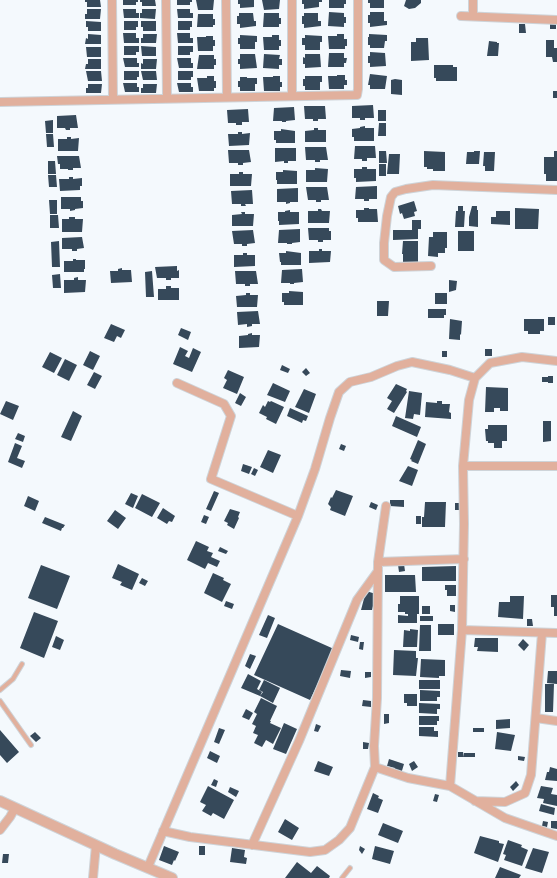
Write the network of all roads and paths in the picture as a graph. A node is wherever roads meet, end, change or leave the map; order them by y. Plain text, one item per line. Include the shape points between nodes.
1 (112, 0) edge
2 (166, 0) edge
3 (226, 0) edge
4 (292, 0) edge
5 (358, 0) edge
6 (473, 0) edge
7 (461, 16) dead end
8 (473, 16) junction
9 (557, 20) edge
10 (292, 96) junction
11 (227, 97) junction
12 (167, 98) junction
13 (113, 99) junction
14 (0, 102) edge
15 (557, 190) edge
16 (431, 266) dead end
17 (557, 361) edge
18 (475, 378) junction
19 (177, 383) dead end
20 (463, 466) junction
21 (557, 466) edge
22 (386, 506) dead end
23 (298, 516) junction
24 (464, 559) junction
25 (378, 562) junction
26 (378, 571) junction
27 (462, 630) junction
28 (542, 632) junction
29 (557, 633) edge
30 (22, 664) dead end
31 (0, 690) edge
32 (0, 702) edge
33 (536, 718) junction
34 (557, 721) edge
35 (31, 745) dead end
36 (376, 767) junction
37 (450, 786) junction
38 (0, 801) edge
39 (475, 801) junction
40 (15, 808) junction
41 (0, 830) edge
42 (163, 831) junction
43 (557, 836) edge
44 (252, 844) junction
45 (96, 845) junction
46 (148, 867) junction
47 (350, 868) dead end
48 (93, 878) edge
49 (172, 878) edge
50 (342, 878) edge

1 - 13 street
2 - 12 street
3 - 11 street
4 - 10 street
5 - 10 street via 357,94
6 - 8 street
7 - 8 street
8 - 9 street
10 - 11 street
11 - 12 street
12 - 13 street
13 - 14 street
15 - 16 street via 433,184 395,192 386,216 384,260 394,267
17 - 18 street via 522,357 490,363
18 - 20 street via 469,400
18 - 23 street via 412,362 350,382 339,392
19 - 23 street via 224,404 231,416 211,479
20 - 21 street
20 - 24 street
22 - 25 street
23 - 42 street
24 - 25 street
24 - 27 street
25 - 26 street
26 - 36 street via 377,709 374,746
26 - 44 street via 357,600 299,741
27 - 28 street
27 - 37 street
28 - 29 street
28 - 33 street
30 - 31 lane via 13,679
32 - 35 lane
33 - 34 street
33 - 39 street via 531,775 525,793 505,802
36 - 37 street via 408,778
36 - 44 street via 350,828 325,850 310,852
37 - 39 street
38 - 40 street
39 - 43 street via 505,818
40 - 41 street
40 - 45 street
42 - 44 street via 190,837
42 - 46 street
45 - 46 street
45 - 48 street
46 - 49 street
47 - 50 lane

